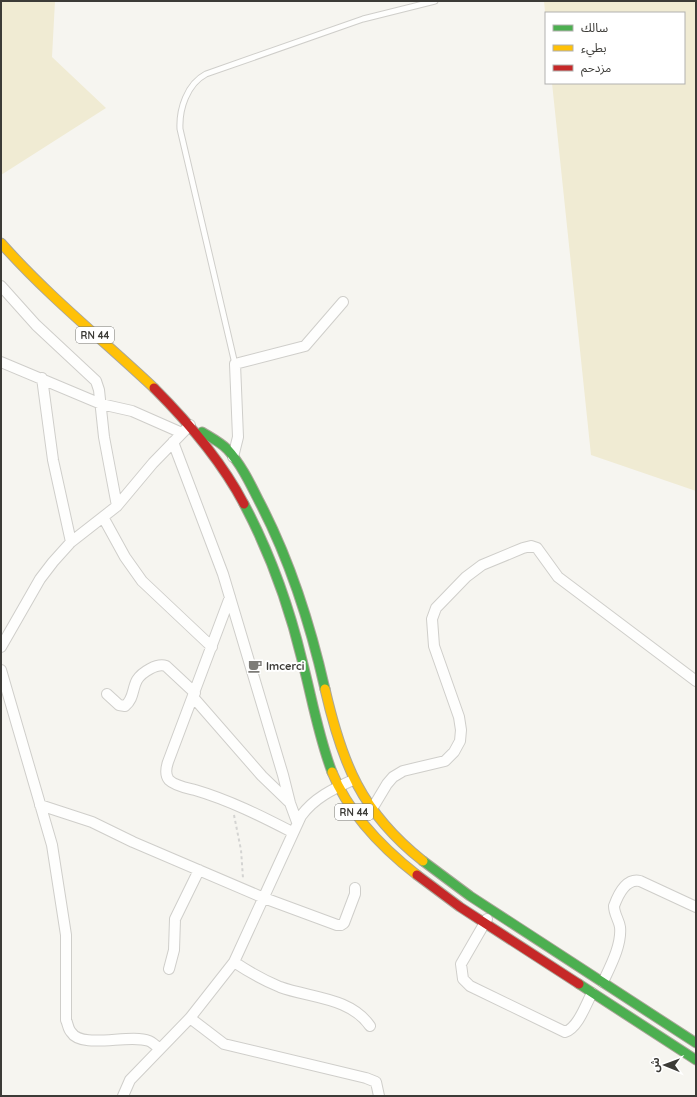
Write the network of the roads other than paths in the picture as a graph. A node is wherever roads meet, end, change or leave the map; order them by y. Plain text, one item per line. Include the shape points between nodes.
1 (435, 1) edge
2 (1, 243) edge
3 (1, 286) edge
4 (343, 302) dead end
5 (1, 362) edge
6 (235, 364) junction
7 (42, 378) junction
8 (101, 404) junction
9 (190, 424) junction
10 (182, 433) junction
11 (173, 442) junction
12 (233, 457) junction
13 (117, 506) junction
14 (103, 517) junction
15 (71, 542) junction
16 (230, 598) junction
17 (1, 647) edge
18 (212, 647) junction
19 (1, 670) edge
20 (696, 681) edge
21 (107, 694) dead end
22 (194, 695) junction
23 (353, 780) junction
24 (339, 786) junction
25 (290, 803) junction
26 (40, 805) junction
27 (372, 810) junction
28 (297, 822) junction
29 (292, 832) junction
30 (199, 870) junction
31 (355, 888) dead end
32 (264, 898) junction
33 (696, 906) edge
34 (493, 910) junction
35 (485, 922) junction
36 (234, 962) junction
37 (169, 969) dead end
38 (603, 982) junction
39 (592, 993) junction
40 (190, 1018) junction
41 (370, 1026) dead end
42 (696, 1043) edge
43 (159, 1048) junction
44 (696, 1060) edge
45 (123, 1096) edge
46 (379, 1096) edge

1 - 6 lane via 363,19 206,74 197,80 189,91 181,112 180,129
2 - 9 main road, RN 44 via 33,277
3 - 8 street via 36,325 96,381
4 - 6 street via 305,346
5 - 7 street
6 - 12 street via 238,437
7 - 8 street
7 - 15 street via 53,460
8 - 10 street via 132,411
8 - 13 street via 104,437
9 - 10 street
9 - 12 main road, RN 44 via 224,446
9 - 24 main road, RN 44 via 227,474 256,527 268,556 295,634 317,725
10 - 11 street
11 - 13 street
11 - 16 street
12 - 23 main road, RN 44 via 270,521 283,551 310,630 342,755
13 - 14 street
14 - 15 street
14 - 18 street via 125,557 142,581
15 - 17 street via 40,579
16 - 18 street
16 - 25 street via 282,768
18 - 22 street
19 - 26 street
20 - 27 street via 558,577 537,548 527,547 502,556 474,570 441,601 434,612 432,626 436,653 461,723 458,745 445,761 403,771 393,778
21 - 22 street via 119,705 125,706 132,698 138,679 152,668 161,665 166,666
22 - 25 street via 262,776
22 - 29 street via 168,762 167,776 170,781 231,802
23 - 24 street
23 - 27 main road, RN 44
24 - 28 street via 312,803
24 - 35 main road, RN 44 via 365,826 387,849 441,892
25 - 28 street
26 - 30 street via 92,822
26 - 43 street via 52,845 66,935 66,1020 71,1032 89,1040 139,1039 149,1041
27 - 34 main road, RN 44 via 388,830 415,854
28 - 29 street
29 - 32 street
30 - 32 street
30 - 37 street via 175,919 174,950
31 - 32 street via 344,923 340,926
32 - 36 street
33 - 38 street via 640,881 628,883 614,906 620,929 619,936
34 - 35 street
34 - 38 main road, RN 44
35 - 39 main road, RN 44
35 - 39 street via 461,964 463,979 470,986 565,1032 569,1031 577,1020
36 - 40 street
36 - 41 street via 260,979 350,1007 363,1015
38 - 42 main road, RN 44
39 - 44 main road, RN 44
40 - 43 street
40 - 46 street via 224,1044 376,1082
43 - 45 street via 130,1080

